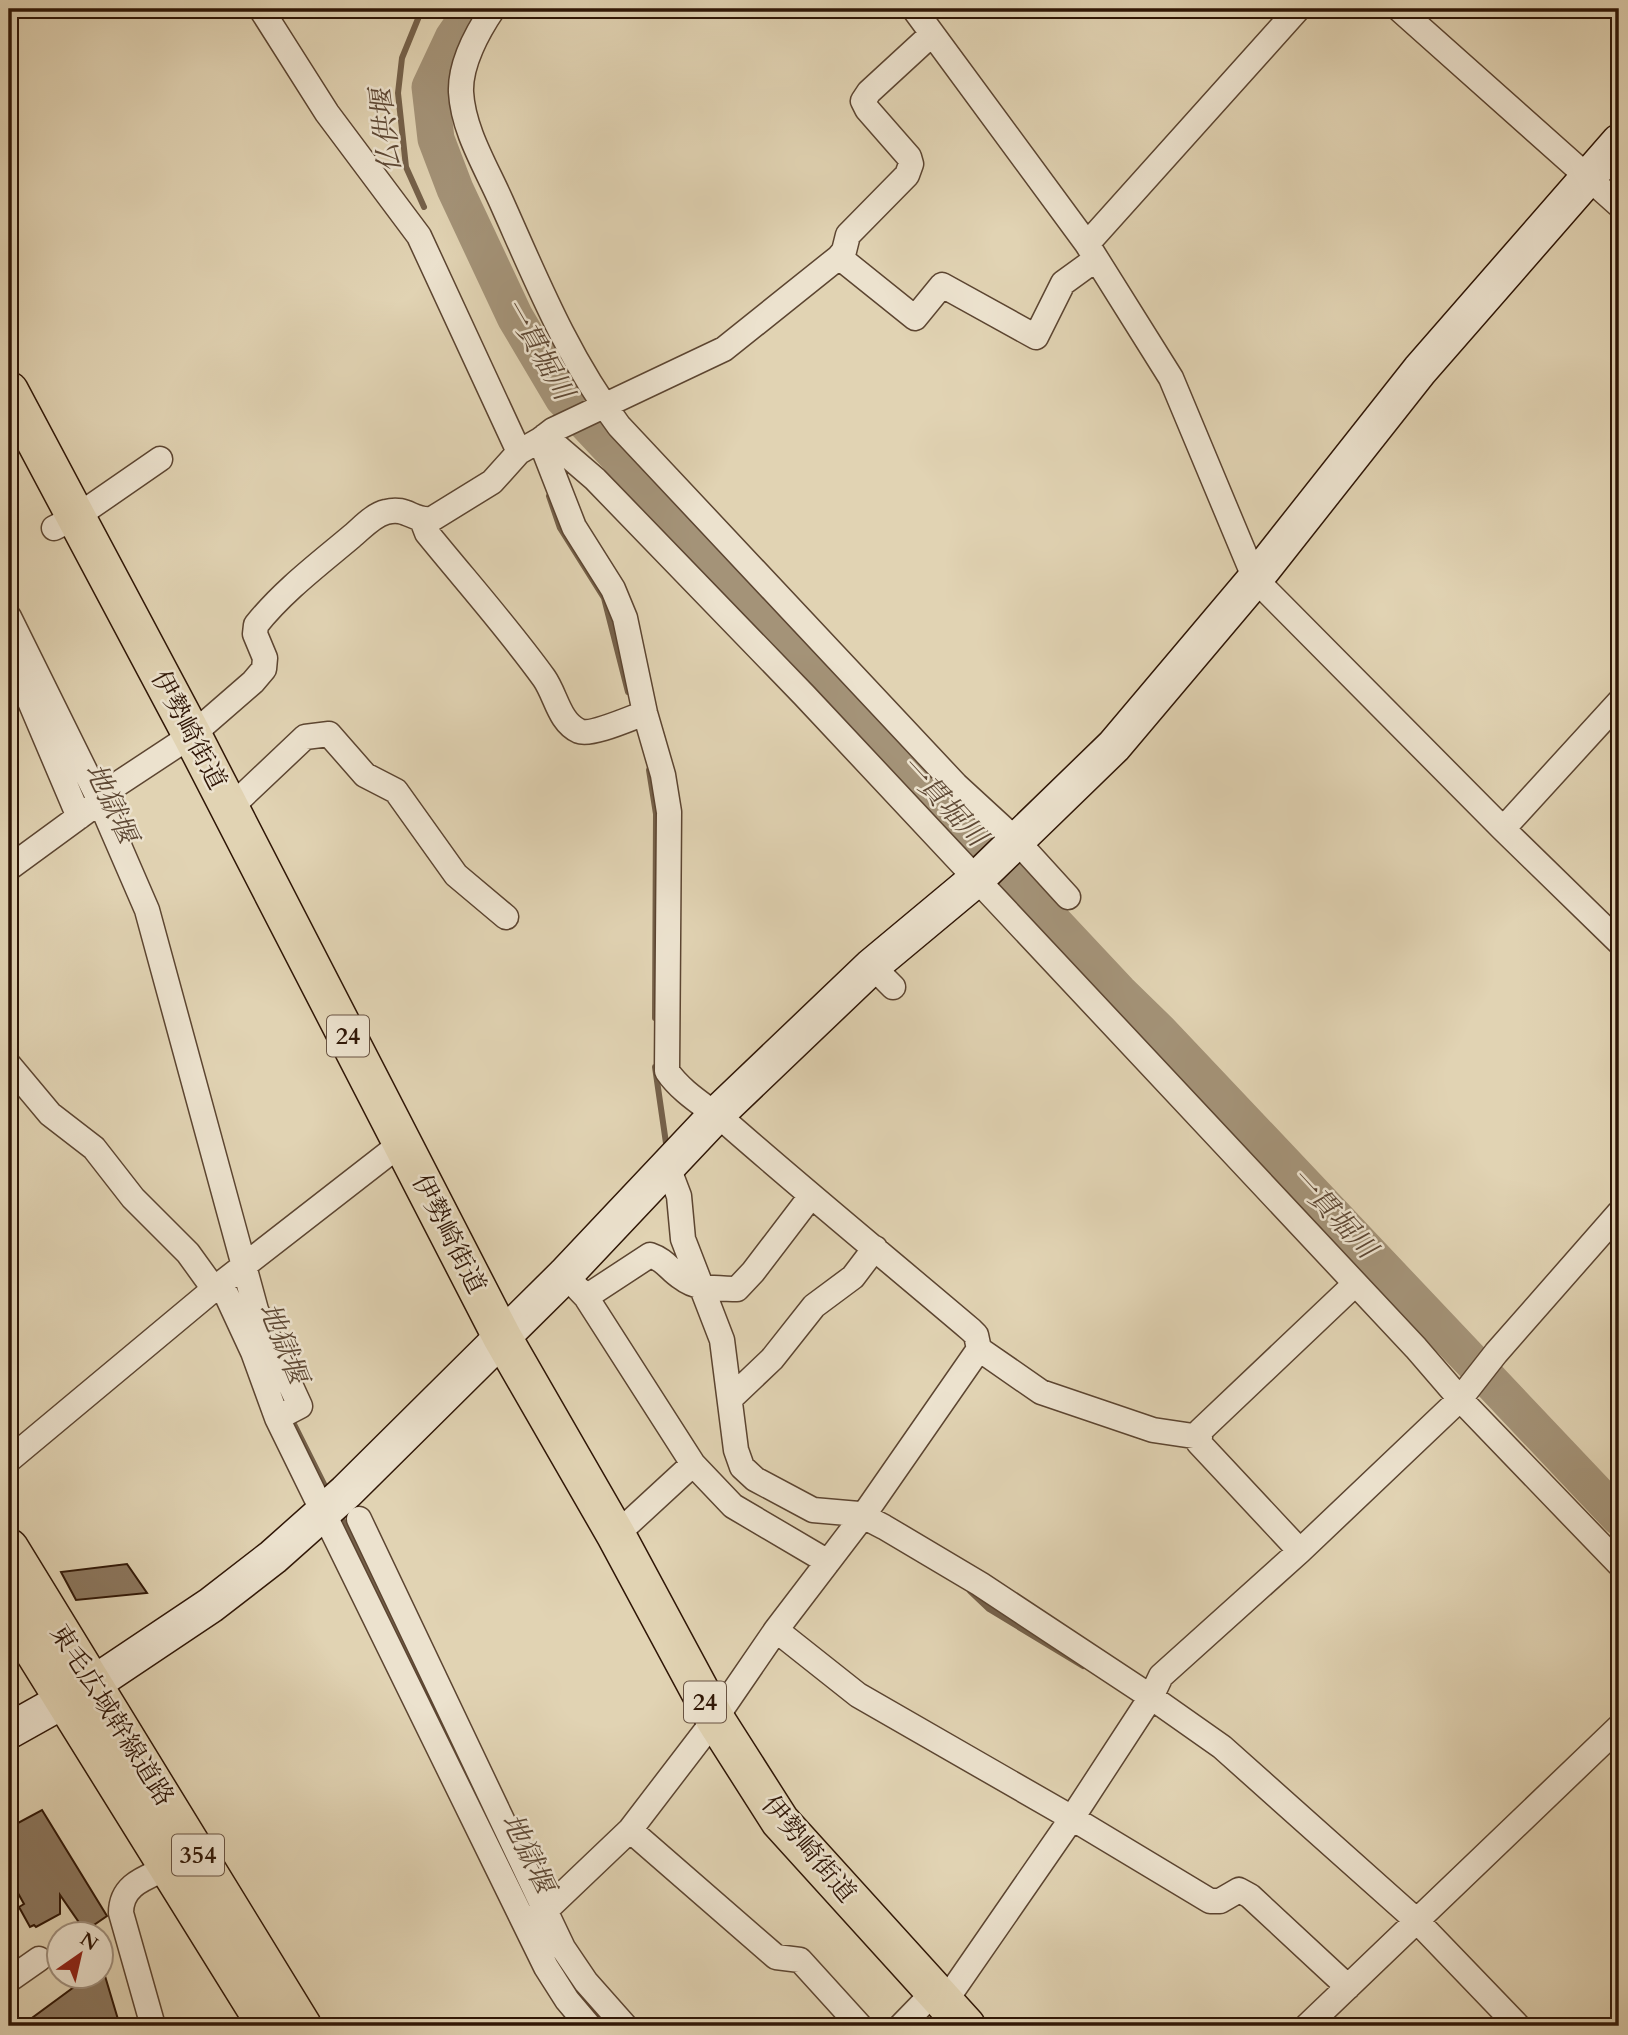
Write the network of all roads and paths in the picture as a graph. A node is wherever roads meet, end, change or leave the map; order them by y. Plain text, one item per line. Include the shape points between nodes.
1 (261, 9) edge
2 (493, 9) edge
3 (914, 9) edge
4 (1298, 9) edge
5 (1399, 9) edge
6 (932, 34) junction
7 (1619, 142) edge
8 (1588, 177) junction
9 (1619, 205) edge
10 (1091, 251) junction
11 (839, 257) junction
12 (9, 391) edge
13 (600, 408) junction
14 (539, 440) junction
15 (160, 459) dead end
16 (422, 520) junction
17 (65, 522) junction
18 (1255, 579) junction
19 (9, 617) edge
20 (9, 666) edge
21 (1619, 702) edge
22 (645, 713) junction
23 (192, 735) junction
24 (99, 799) junction
25 (230, 808) junction
26 (79, 817) junction
27 (1503, 829) junction
28 (1015, 843) junction
29 (9, 868) edge
30 (977, 878) junction
31 (1068, 897) dead end
32 (506, 917) dead end
33 (1619, 942) edge
34 (9, 1065) edge
35 (717, 1114) junction
36 (403, 1142) junction
37 (668, 1167) junction
38 (811, 1196) junction
39 (1619, 1213) edge
40 (875, 1248) junction
41 (244, 1266) junction
42 (1355, 1284) junction
43 (217, 1286) junction
44 (575, 1286) junction
45 (702, 1287) junction
46 (502, 1337) junction
47 (979, 1349) junction
48 (1462, 1395) junction
49 (731, 1398) junction
50 (277, 1418) junction
51 (1200, 1437) junction
52 (9, 1460) edge
53 (693, 1464) junction
54 (322, 1512) junction
55 (863, 1516) junction
56 (359, 1519) dead end
57 (616, 1535) junction
58 (9, 1548) edge
59 (1300, 1551) junction
60 (828, 1562) junction
61 (1619, 1564) edge
62 (9, 1611) edge
63 (776, 1630) junction
64 (79, 1692) junction
65 (1151, 1697) junction
66 (715, 1719) junction
67 (1619, 1727) edge
68 (9, 1731) edge
69 (1072, 1818) junction
70 (630, 1830) junction
71 (169, 1867) junction
72 (547, 1910) junction
73 (1417, 1921) junction
74 (525, 1923) junction
75 (39, 1959) dead end
76 (9, 1980) edge
77 (1348, 1987) junction
78 (948, 2007) edge
79 (153, 2026) edge
80 (267, 2026) edge
81 (302, 2026) edge
82 (589, 2026) edge
83 (625, 2026) edge
84 (860, 2026) edge
85 (901, 2026) edge
86 (1307, 2026) edge
87 (1518, 2026) edge

1 - 14 street via 327,113 419,236
2 - 13 street via 467,60 461,91 469,130 565,344
3 - 6 street
4 - 10 street
5 - 8 street
6 - 10 street
6 - 11 street via 863,101 911,164 907,175 848,235
7 - 8 street
8 - 9 street
8 - 18 street via 1420,370
10 - 11 street via 1063,283 1036,337 942,285 915,318
10 - 18 street via 1171,378
11 - 13 street via 724,349
12 - 17 main road, 伊勢崎街道 / 24
13 - 14 street
13 - 28 street
14 - 16 street via 492,482 432,519
14 - 22 street via 574,527 613,589 625,618
14 - 30 street via 604,489
15 - 17 street
16 - 22 street via 427,533 546,681 566,721 576,730 593,731
16 - 23 street via 405,511 385,512 280,599 256,625 264,669
17 - 23 main road, 伊勢崎街道 / 24
18 - 27 street
18 - 28 street via 1114,746
19 - 24 street
20 - 26 street via 17,671
21 - 27 street
22 - 35 street via 669,812 667,1071
23 - 24 street
23 - 25 main road, 伊勢崎街道 / 24
24 - 26 street
24 - 41 street via 148,910
25 - 32 street via 305,737 328,734 365,775 396,791 456,876
25 - 36 main road, 伊勢崎街道 / 24
26 - 29 street
27 - 33 street
28 - 30 street
28 - 31 street
30 - 35 street via 883,977
30 - 42 street
34 - 43 street via 50,1114 94,1148 133,1198
35 - 37 street
35 - 38 street
36 - 41 street
36 - 46 main road, 伊勢崎街道 / 24
37 - 44 street
37 - 45 street via 679,1196 683,1239
38 - 40 street
38 - 45 street via 737,1289
39 - 48 street
40 - 47 street via 971,1330
40 - 49 street via 853,1277 814,1306 772,1359
41 - 43 street
41 - 50 street via 256,1310 300,1406
42 - 48 street
42 - 51 street via 1200,1431
43 - 50 street via 253,1352
43 - 52 street
44 - 45 street via 650,1255 663,1259 682,1279
44 - 46 street
44 - 53 street
45 - 49 street via 722,1340
46 - 54 street
46 - 57 main road, 伊勢崎街道 / 24
47 - 51 street via 1041,1392 1153,1430
47 - 55 street
48 - 59 street
48 - 61 street
49 - 55 street via 736,1450 755,1479 813,1510
50 - 54 street
51 - 59 street via 1199,1443
53 - 57 street
53 - 60 street via 733,1506
54 - 64 street via 211,1605
54 - 74 street
55 - 60 street
55 - 65 street via 980,1584
56 - 72 street
57 - 66 main road, 伊勢崎街道 / 24
58 - 64 main road, 東毛広域幹線道路 / 354
59 - 65 street via 1161,1676
60 - 63 street
62 - 64 main road, 東毛広域幹線道路 / 354
63 - 66 street
63 - 69 street via 858,1695
64 - 68 street
64 - 71 main road, 東毛広域幹線道路 / 354
64 - 81 main road, 東毛広域幹線道路 / 354
65 - 69 street
65 - 73 street via 1258,1777
66 - 70 street
66 - 78 main road, 伊勢崎街道 / 24 via 780,1821
67 - 73 street
69 - 77 street via 1210,1901 1240,1890 1250,1896
69 - 78 street
70 - 72 street
70 - 84 street via 776,1957 800,1959
71 - 79 street via 130,1887 121,1901
71 - 80 main road, 東毛広域幹線道路 / 354
72 - 74 street
72 - 83 street via 574,1966
73 - 77 street
73 - 87 street
74 - 82 street via 554,1983
75 - 76 street
77 - 86 street
78 - 85 street

